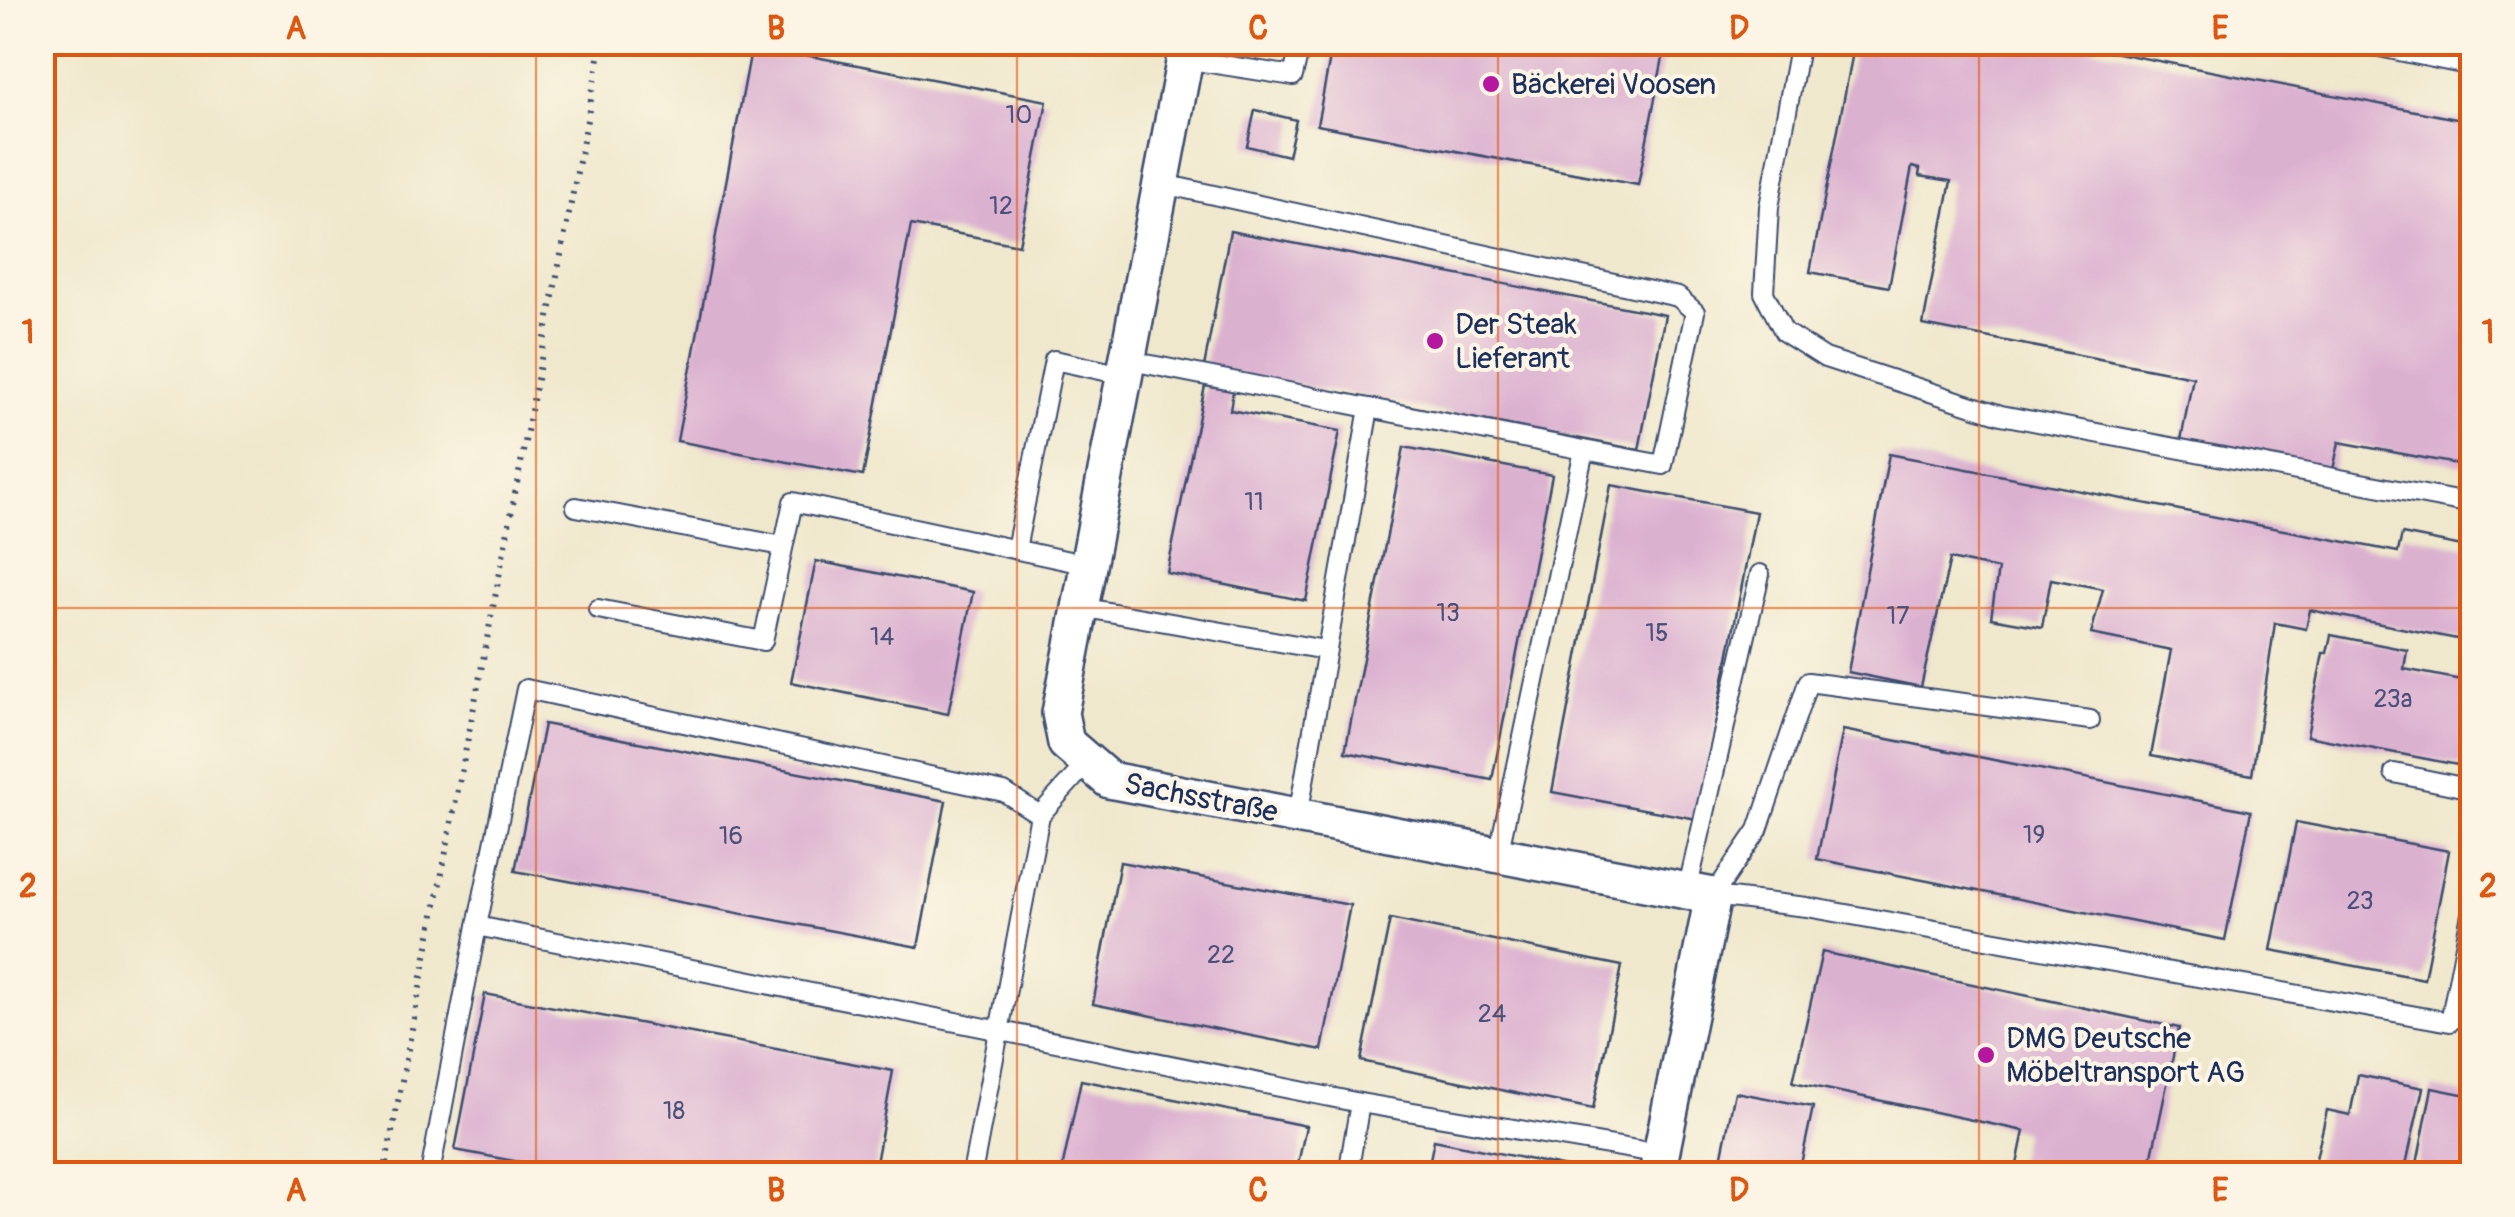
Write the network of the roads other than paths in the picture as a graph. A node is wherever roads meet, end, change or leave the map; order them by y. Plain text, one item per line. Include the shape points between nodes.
1 (1301, 42) edge
2 (1800, 42) edge
3 (2355, 42) edge
4 (1186, 51) edge
5 (2472, 66) edge
6 (1158, 183) junction
7 (1124, 368) junction
8 (1370, 408) junction
9 (1584, 450) junction
10 (2472, 504) edge
11 (576, 507) dead end
12 (783, 546) junction
13 (1016, 549) junction
14 (1088, 564) junction
15 (1760, 574) dead end
16 (1080, 607) junction
17 (598, 609) dead end
18 (1325, 650) junction
19 (2090, 720) dead end
20 (1086, 764) junction
21 (2394, 773) dead end
22 (2472, 789) edge
23 (1040, 815) junction
24 (1298, 816) junction
25 (1498, 854) junction
26 (1700, 894) junction
27 (2472, 908) edge
28 (477, 926) junction
29 (1000, 1033) junction
30 (1360, 1103) junction
31 (1659, 1164) edge
32 (430, 1174) edge
33 (972, 1174) edge
34 (1348, 1174) edge

1 - 4 lane via 1292,76
2 - 10 lane via 1769,207 1764,293 1784,332 1824,358 2001,414
3 - 5 lane
4 - 6 street, Sachsstraße
6 - 7 street, Sachsstraße
6 - 9 lane via 1678,297 1695,312 1664,465
7 - 8 lane
7 - 13 lane via 1054,360
7 - 14 street, Sachsstraße
8 - 9 lane
8 - 18 lane
9 - 25 lane
11 - 12 lane
12 - 13 lane via 792,502
12 - 17 lane via 763,641
13 - 14 lane
14 - 16 street, Sachsstraße
15 - 26 lane
16 - 18 lane
16 - 20 street, Sachsstraße via 1060,713 1066,744
18 - 24 lane
19 - 26 lane via 1808,682 1758,830
20 - 23 lane
20 - 24 street, Sachsstraße via 1109,780
21 - 22 lane
23 - 28 lane via 1004,792 526,689
23 - 29 lane
24 - 25 street, Sachsstraße
25 - 26 street, Sachsstraße
26 - 27 lane via 1807,907 2450,1022
26 - 31 street
28 - 29 lane
28 - 32 lane
29 - 30 lane
29 - 33 lane
30 - 31 lane
30 - 34 lane

